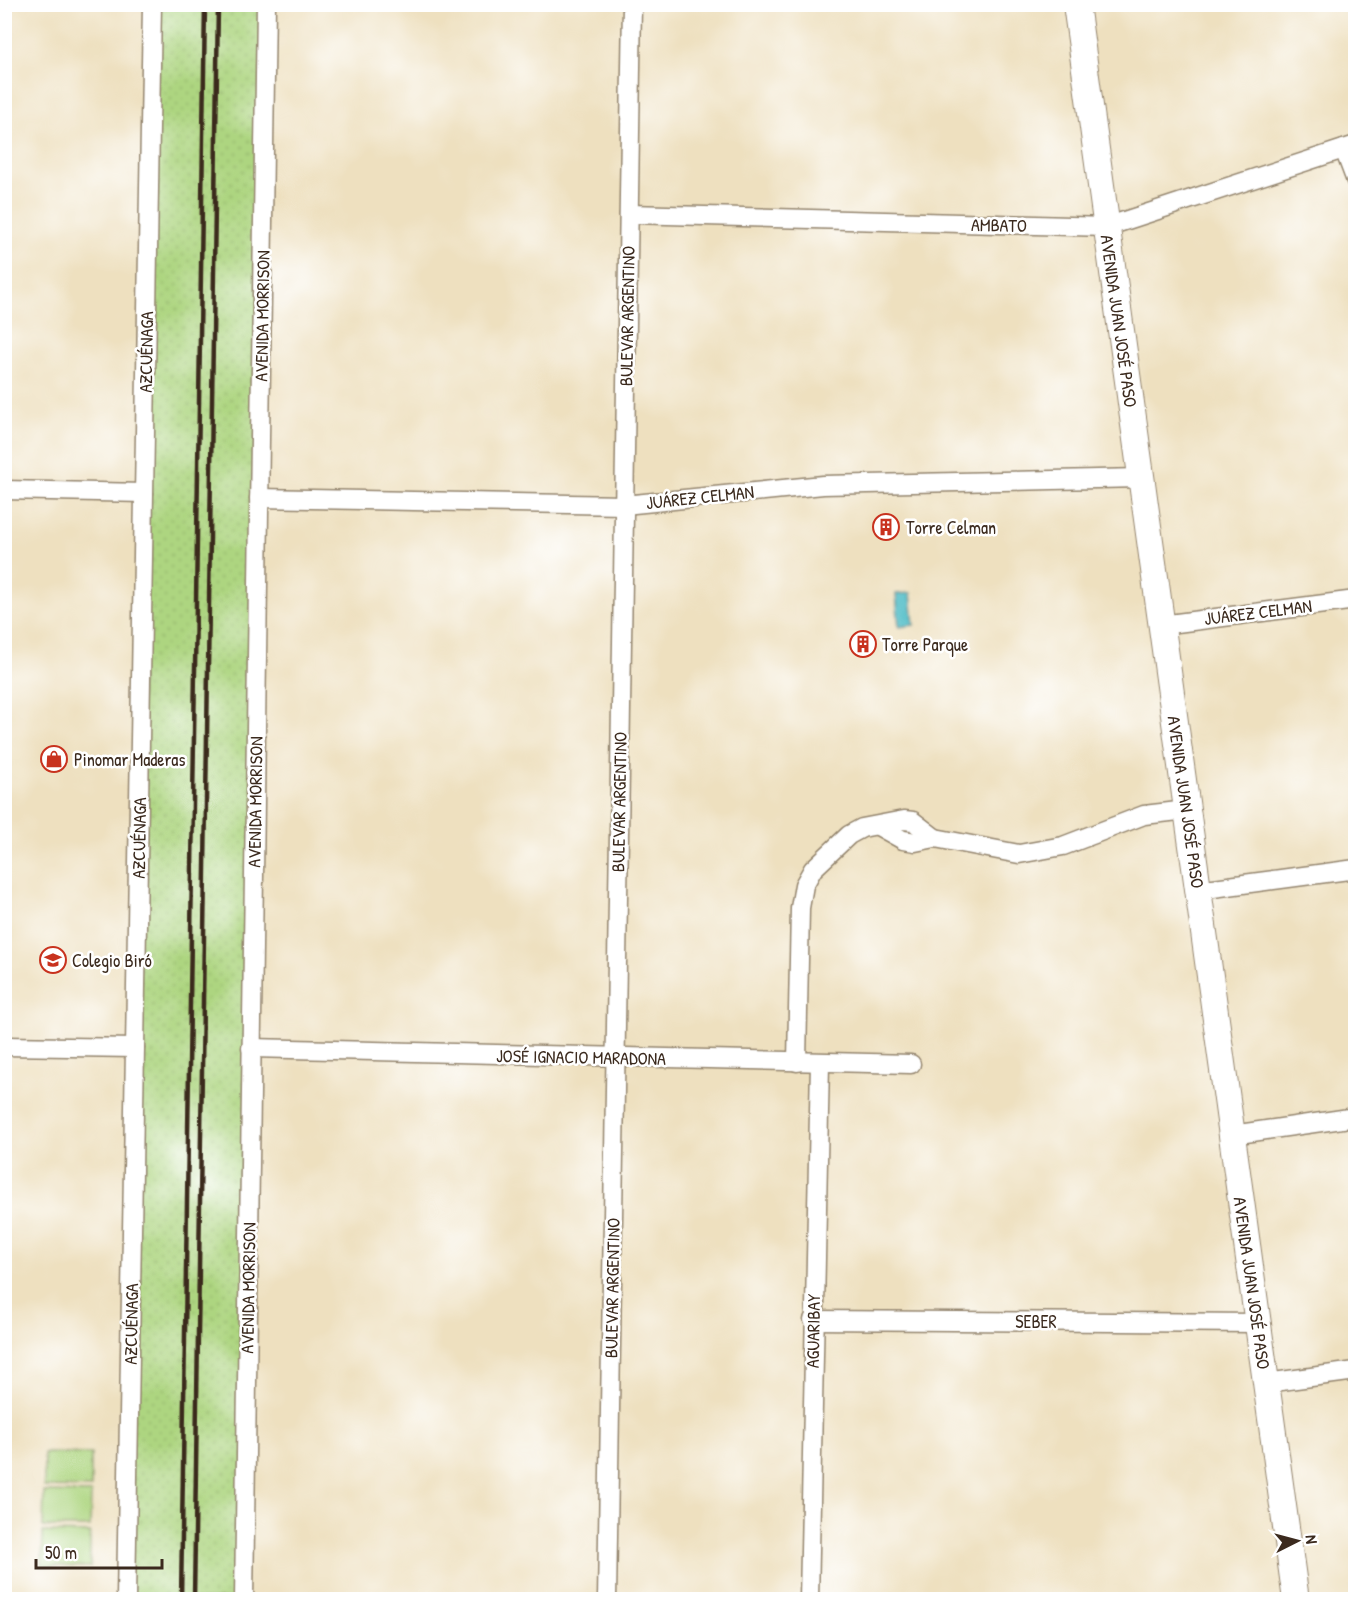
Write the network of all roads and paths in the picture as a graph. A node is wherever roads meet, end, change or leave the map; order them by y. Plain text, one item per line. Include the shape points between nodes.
1 (152, 4) edge
2 (266, 4) edge
3 (632, 4) edge
4 (1076, 4) edge
5 (1350, 147) edge
6 (1356, 181) edge
7 (629, 214) junction
8 (1106, 227) junction
9 (1141, 478) junction
10 (4, 490) edge
11 (144, 493) junction
12 (259, 498) junction
13 (624, 505) junction
14 (1356, 600) edge
15 (1161, 625) junction
16 (1187, 810) junction
17 (1356, 870) edge
18 (1198, 890) junction
19 (4, 1046) edge
20 (135, 1048) junction
21 (252, 1048) junction
22 (615, 1058) junction
23 (797, 1062) junction
24 (820, 1063) junction
25 (911, 1064) dead end
26 (1356, 1118) edge
27 (1232, 1135) junction
28 (813, 1320) junction
29 (1258, 1323) junction
30 (1356, 1371) edge
31 (1266, 1383) junction
32 (126, 1599) edge
33 (244, 1599) edge
34 (607, 1599) edge
35 (809, 1599) edge
36 (1296, 1599) edge

1 - 11 street, AZCUÉNAGA
2 - 12 street, AVENIDA MORRISON
3 - 7 street, BULEVAR ARGENTINO
4 - 8 main road, AVENIDA JUAN JOSÉ PASO
5 - 6 street
5 - 8 street, AMBATO
7 - 8 street, AMBATO
7 - 13 street, BULEVAR ARGENTINO
8 - 9 main road, AVENIDA JUAN JOSÉ PASO
9 - 13 street, JUÁREZ CELMAN via 823,485
9 - 15 main road, AVENIDA JUAN JOSÉ PASO
10 - 11 street
11 - 20 street, AZCUÉNAGA
12 - 13 street, JUÁREZ CELMAN
12 - 21 street, AVENIDA MORRISON
13 - 22 street, BULEVAR ARGENTINO
14 - 15 street, JUÁREZ CELMAN
15 - 16 main road, AVENIDA JUAN JOSÉ PASO
16 - 18 main road, AVENIDA JUAN JOSÉ PASO
16 - 23 street via 1144,815 1039,852 1019,854 935,838 913,821 862,828 849,836 813,869 804,885 800,908
17 - 18 street
18 - 27 main road, AVENIDA JUAN JOSÉ PASO
19 - 20 street
20 - 32 street, AZCUÉNAGA
21 - 22 street, JOSÉ IGNACIO MARADONA
21 - 33 street, AVENIDA MORRISON
22 - 23 street, JOSÉ IGNACIO MARADONA
22 - 34 street, BULEVAR ARGENTINO
23 - 24 street, JOSÉ IGNACIO MARADONA
24 - 25 street, JOSÉ IGNACIO MARADONA
24 - 28 street, AGUARIBAY
26 - 27 street
27 - 29 main road, AVENIDA JUAN JOSÉ PASO
28 - 29 street, SEBER
28 - 35 street, AGUARIBAY
29 - 31 main road, AVENIDA JUAN JOSÉ PASO
30 - 31 street
31 - 36 main road, AVENIDA JUAN JOSÉ PASO

